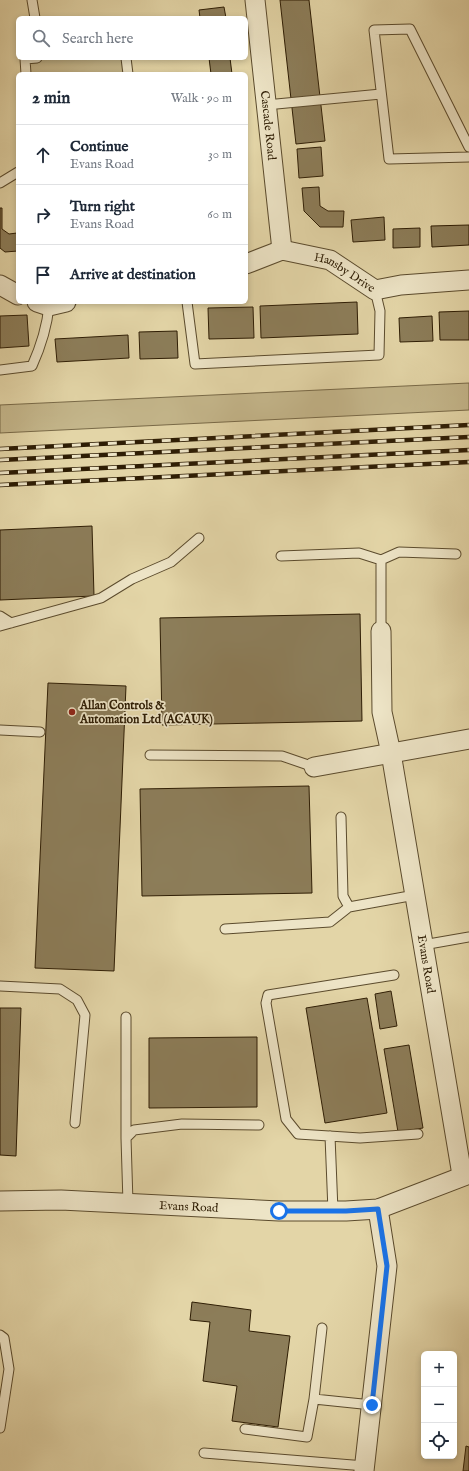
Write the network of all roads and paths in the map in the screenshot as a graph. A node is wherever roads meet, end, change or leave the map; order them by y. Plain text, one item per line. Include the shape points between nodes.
1 (32, 0) edge
2 (255, 0) edge
3 (35, 16) edge
4 (25, 60) edge
5 (126, 60) edge
6 (26, 72) edge
7 (128, 72) edge
8 (381, 94) junction
9 (266, 104) junction
10 (469, 147) edge
11 (469, 158) edge
12 (16, 173) edge
13 (0, 183) edge
14 (282, 250) junction
15 (248, 263) edge
16 (469, 280) edge
17 (0, 285) edge
18 (375, 290) junction
19 (16, 294) edge
20 (50, 304) edge
21 (187, 304) edge
22 (0, 370) edge
23 (199, 538) dead end
24 (456, 554) dead end
25 (281, 556) dead end
26 (381, 560) junction
27 (0, 616) edge
28 (11, 623) junction
29 (0, 626) edge
30 (382, 631) joint
31 (0, 730) edge
32 (40, 732) dead end
33 (469, 739) edge
34 (391, 753) junction
35 (150, 755) dead end
36 (314, 767) joint
37 (341, 817) dead end
38 (415, 895) junction
39 (349, 907) junction
40 (226, 929) dead end
41 (469, 937) edge
42 (423, 945) junction
43 (394, 975) dead end
44 (0, 986) edge
45 (126, 1017) dead end
46 (75, 1123) dead end
47 (259, 1125) dead end
48 (418, 1134) dead end
49 (330, 1136) junction
50 (126, 1138) junction
51 (466, 1174) edge
52 (0, 1201) edge
53 (128, 1203) junction
54 (0, 1205) edge
55 (378, 1209) junction
56 (333, 1211) junction
57 (322, 1328) dead end
58 (0, 1335) edge
59 (314, 1399) junction
60 (372, 1405) junction
61 (0, 1428) edge
62 (244, 1429) dead end
63 (204, 1453) dead end
64 (364, 1469) edge

1 - 3 lane
2 - 9 street, Cascade Road
4 - 6 lane
5 - 7 lane
8 - 9 lane
8 - 10 lane via 374,30 410,29
8 - 11 lane via 389,160
9 - 14 street, Cascade Road
12 - 13 lane
14 - 15 street
14 - 18 street, Hansby Drive via 330,260
16 - 18 street, Hansby Drive via 401,285
17 - 19 street
18 - 21 lane via 380,311 379,356 195,364
20 - 22 lane via 39,351 32,366
23 - 28 lane via 171,562 132,579 101,598
24 - 26 lane via 398,552
25 - 26 lane via 359,553
26 - 30 lane
27 - 28 lane
28 - 29 lane
30 - 34 street, Evans Road via 382,712
31 - 32 lane
33 - 34 street
34 - 36 street
34 - 38 street, Evans Road
35 - 36 lane via 282,756
37 - 39 lane via 343,896
38 - 39 lane
38 - 42 street, Evans Road
39 - 40 lane via 330,922
41 - 42 lane
42 - 51 street, Evans Road
43 - 49 lane via 268,995 266,1003 286,1119 298,1134
44 - 46 lane via 60,988 77,1000 85,1015
45 - 50 lane
47 - 50 lane via 182,1124 134,1130
48 - 49 lane via 360,1138
49 - 56 lane
50 - 53 lane
51 - 55 street, Evans Road
52 - 53 street, Evans Road
52 - 54 lane
53 - 56 street, Evans Road via 279,1211
55 - 56 street, Evans Road
55 - 60 street via 387,1266
57 - 59 lane
58 - 61 lane via 4,1338 8,1369
59 - 60 lane
59 - 62 lane via 308,1437
60 - 64 street
63 - 64 lane

